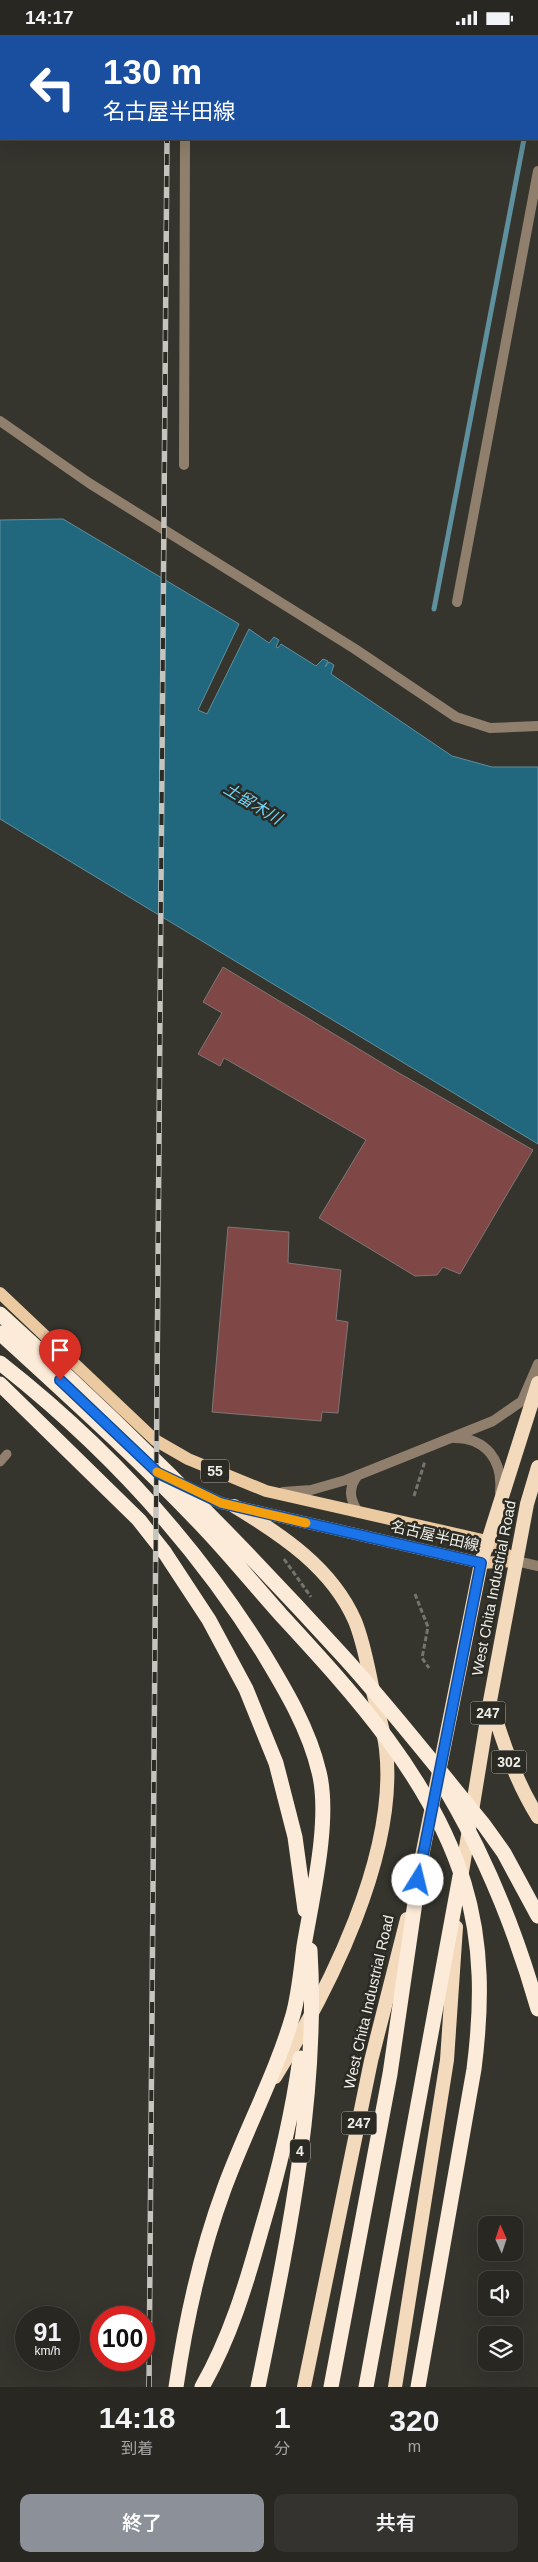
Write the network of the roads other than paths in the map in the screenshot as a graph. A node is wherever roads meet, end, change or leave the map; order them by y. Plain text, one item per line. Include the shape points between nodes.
1 (185, 140) edge
2 (538, 171) edge
3 (0, 421) edge
4 (184, 465) dead end
5 (457, 602) dead end
6 (538, 726) edge
7 (0, 1293) edge
8 (0, 1314) edge
9 (0, 1323) edge
10 (0, 1333) edge
11 (0, 1363) edge
12 (538, 1364) edge
13 (538, 1383) edge
14 (0, 1384) edge
15 (450, 1438) junction
16 (7, 1453) dead end
17 (0, 1462) edge
18 (538, 1467) edge
19 (358, 1475) junction
20 (266, 1491) junction
21 (500, 1498) junction
22 (234, 1507) junction
23 (359, 1513) junction
24 (487, 1541) junction
25 (516, 1561) junction
26 (481, 1563) junction
27 (538, 1565) edge
28 (490, 1701) junction
29 (425, 1755) junction
30 (538, 1817) edge
31 (421, 1861) junction
32 (462, 1865) junction
33 (306, 1911) junction
34 (538, 1916) edge
35 (538, 2009) edge
36 (259, 2103) junction
37 (176, 2387) edge
38 (202, 2387) edge
39 (258, 2387) edge
40 (304, 2387) edge
41 (331, 2387) edge
42 (366, 2387) edge
43 (395, 2387) edge
44 (418, 2387) edge

1 - 4 street
2 - 5 street
3 - 6 street via 89,483 456,717 490,727
7 - 20 main road, 名古屋半田線 / 55 via 155,1440 188,1459
8 - 29 highway via 100,1404 218,1521 344,1657
9 - 22 main road, 名古屋半田線 / 55 via 158,1473
10 - 44 highway via 156,1480 329,1667 404,1763 441,1825 454,1855 471,1907 476,1936 480,1968 478,2032
11 - 36 highway via 115,1465 179,1538 230,1604 278,1676 296,1711 320,1774 321,1840 293,2015
12 - 15 street via 528,1389 513,1409 493,1421
13 - 21 highway, West Chita Industrial Road / 247
14 - 33 highway via 139,1521 165,1553 209,1620 246,1689 276,1763 295,1837
15 - 19 street
15 - 21 street via 475,1441 491,1453 500,1470
16 - 17 lane
18 - 25 highway, West Chita Industrial Road / 247
19 - 20 street via 311,1490
19 - 23 street via 350,1491
20 - 23 main road, 名古屋半田線 / 55
21 - 24 highway, West Chita Industrial Road / 247
22 - 26 main road, 名古屋半田線 / 55
22 - 36 highway via 278,1532 306,1556 343,1599 362,1643 386,1749 387,1787 381,1830 360,1905 329,1980 294,2047
23 - 24 main road, 名古屋半田線 / 55
24 - 25 main road, 名古屋半田線 / 55
24 - 26 highway, West Chita Industrial Road / 247
25 - 26 main road, 名古屋半田線 / 55
25 - 27 street
25 - 28 highway, West Chita Industrial Road / 247
26 - 31 highway, West Chita Industrial Road / 247
28 - 30 highway, 302 via 510,1765
28 - 32 highway, West Chita Industrial Road / 247
29 - 34 highway via 499,1846
29 - 35 highway via 488,1869 518,1943
31 - 40 highway, West Chita Industrial Road / 247 via 372,2061
31 - 41 highway, West Chita Industrial Road / 247 via 390,2073
32 - 42 highway, West Chita Industrial Road / 247
32 - 43 highway, West Chita Industrial Road / 247 via 447,2060
33 - 38 highway via 304,2010 294,2097 269,2204 244,2290 222,2349
33 - 39 highway, 4 via 312,1985 306,2099 292,2204
36 - 37 highway via 207,2237 194,2285

